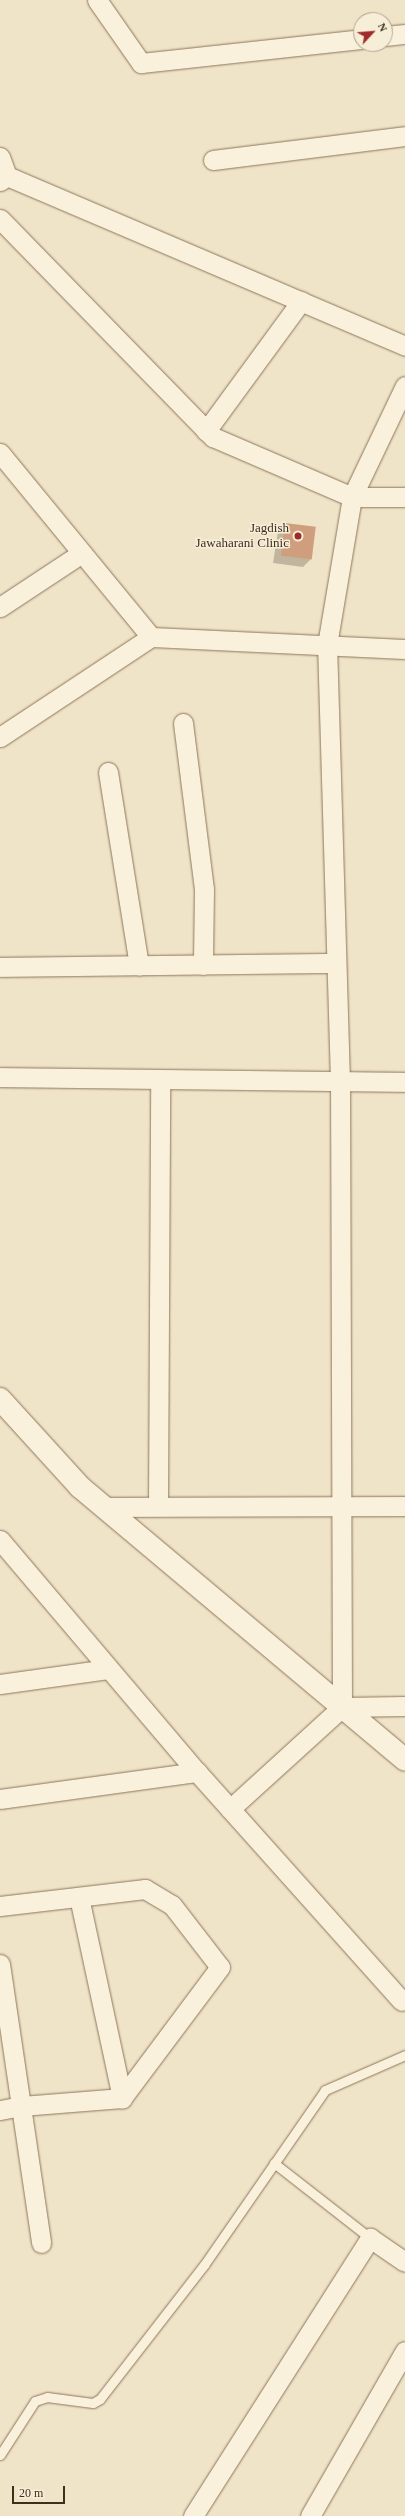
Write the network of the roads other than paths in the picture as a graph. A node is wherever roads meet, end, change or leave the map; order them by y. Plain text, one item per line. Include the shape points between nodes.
1 (97, 0) edge
2 (405, 34) edge
3 (393, 35) edge
4 (353, 40) edge
5 (405, 136) edge
6 (0, 157) edge
7 (213, 160) dead end
8 (3, 179) edge
9 (0, 219) edge
10 (301, 301) junction
11 (405, 346) edge
12 (405, 386) edge
13 (206, 430) junction
14 (0, 453) edge
15 (352, 497) junction
16 (405, 497) edge
17 (82, 553) junction
18 (0, 607) edge
19 (151, 636) junction
20 (327, 645) junction
21 (405, 649) edge
22 (183, 723) dead end
23 (0, 737) edge
24 (108, 772) dead end
25 (336, 963) junction
26 (203, 965) junction
27 (139, 966) junction
28 (0, 967) edge
29 (0, 1077) edge
30 (160, 1079) junction
31 (340, 1081) junction
32 (405, 1082) edge
33 (0, 1399) edge
34 (158, 1506) junction
35 (342, 1506) junction
36 (405, 1506) edge
37 (104, 1507) junction
38 (3, 1550) edge
39 (108, 1669) junction
40 (0, 1684) edge
41 (405, 1706) edge
42 (342, 1707) junction
43 (405, 1760) edge
44 (197, 1772) junction
45 (0, 1799) edge
46 (230, 1809) junction
47 (79, 1897) junction
48 (0, 1906) edge
49 (0, 1964) edge
50 (402, 2001) dead end
51 (405, 2055) edge
52 (122, 2098) junction
53 (21, 2106) junction
54 (0, 2110) edge
55 (274, 2163) junction
56 (370, 2238) junction
57 (42, 2242) dead end
58 (405, 2262) edge
59 (405, 2351) edge
60 (0, 2455) edge
61 (193, 2516) edge
62 (310, 2516) edge

1 - 4 street via 141,63
2 - 3 street
5 - 7 street
6 - 8 street
8 - 10 street
9 - 13 street
10 - 11 street
10 - 13 street
12 - 15 street
13 - 15 street via 213,437
14 - 17 street
15 - 16 street
15 - 20 street
17 - 18 street
17 - 19 street
19 - 20 street
19 - 23 street
20 - 21 street
20 - 25 street
22 - 26 street via 204,889
24 - 27 street
25 - 26 street
25 - 31 street
26 - 27 street
27 - 28 street
29 - 30 street
30 - 31 street
30 - 34 street
31 - 32 street
31 - 35 street
33 - 37 main road via 80,1487
34 - 35 street
34 - 37 street
35 - 36 street
35 - 42 street
37 - 42 main road
38 - 39 street
39 - 40 street
39 - 44 street
41 - 42 street
42 - 43 main road
42 - 46 street
44 - 45 street
44 - 46 street
46 - 50 street
47 - 48 street
47 - 52 street
47 - 52 street via 146,1889 172,1905 220,1967
49 - 53 street
51 - 55 lane via 325,2090
52 - 53 street
53 - 54 street
53 - 57 street
55 - 56 lane
55 - 60 lane via 204,2265 100,2398 93,2403 47,2397 35,2401
56 - 58 street
56 - 61 street
59 - 62 street

